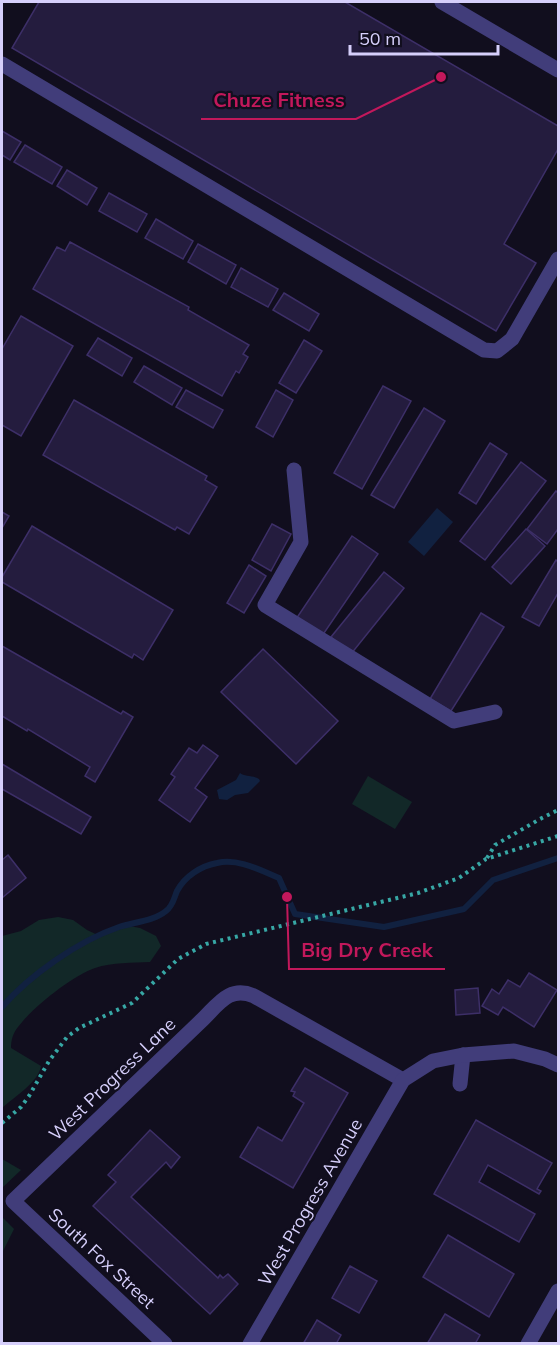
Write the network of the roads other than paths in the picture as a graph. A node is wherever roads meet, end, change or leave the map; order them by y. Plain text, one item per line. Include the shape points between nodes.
1 (442, 2) edge
2 (2, 64) edge
3 (558, 70) edge
4 (558, 259) edge
5 (294, 470) dead end
6 (495, 712) dead end
7 (463, 1055) junction
8 (558, 1065) edge
9 (403, 1080) junction
10 (460, 1084) dead end
11 (12, 1201) joint
12 (558, 1291) edge
13 (165, 1344) edge
14 (250, 1344) edge
15 (528, 1344) edge

1 - 3 street
2 - 4 street via 484,350 497,351 512,339
5 - 6 street via 302,542 265,606 454,721
7 - 8 street via 514,1051
7 - 9 street via 433,1061
7 - 10 street
9 - 11 street, West Progress Lane via 270,1004 241,991 233,993
9 - 14 street, West Progress Avenue
11 - 13 street, South Fox Street
12 - 15 street

